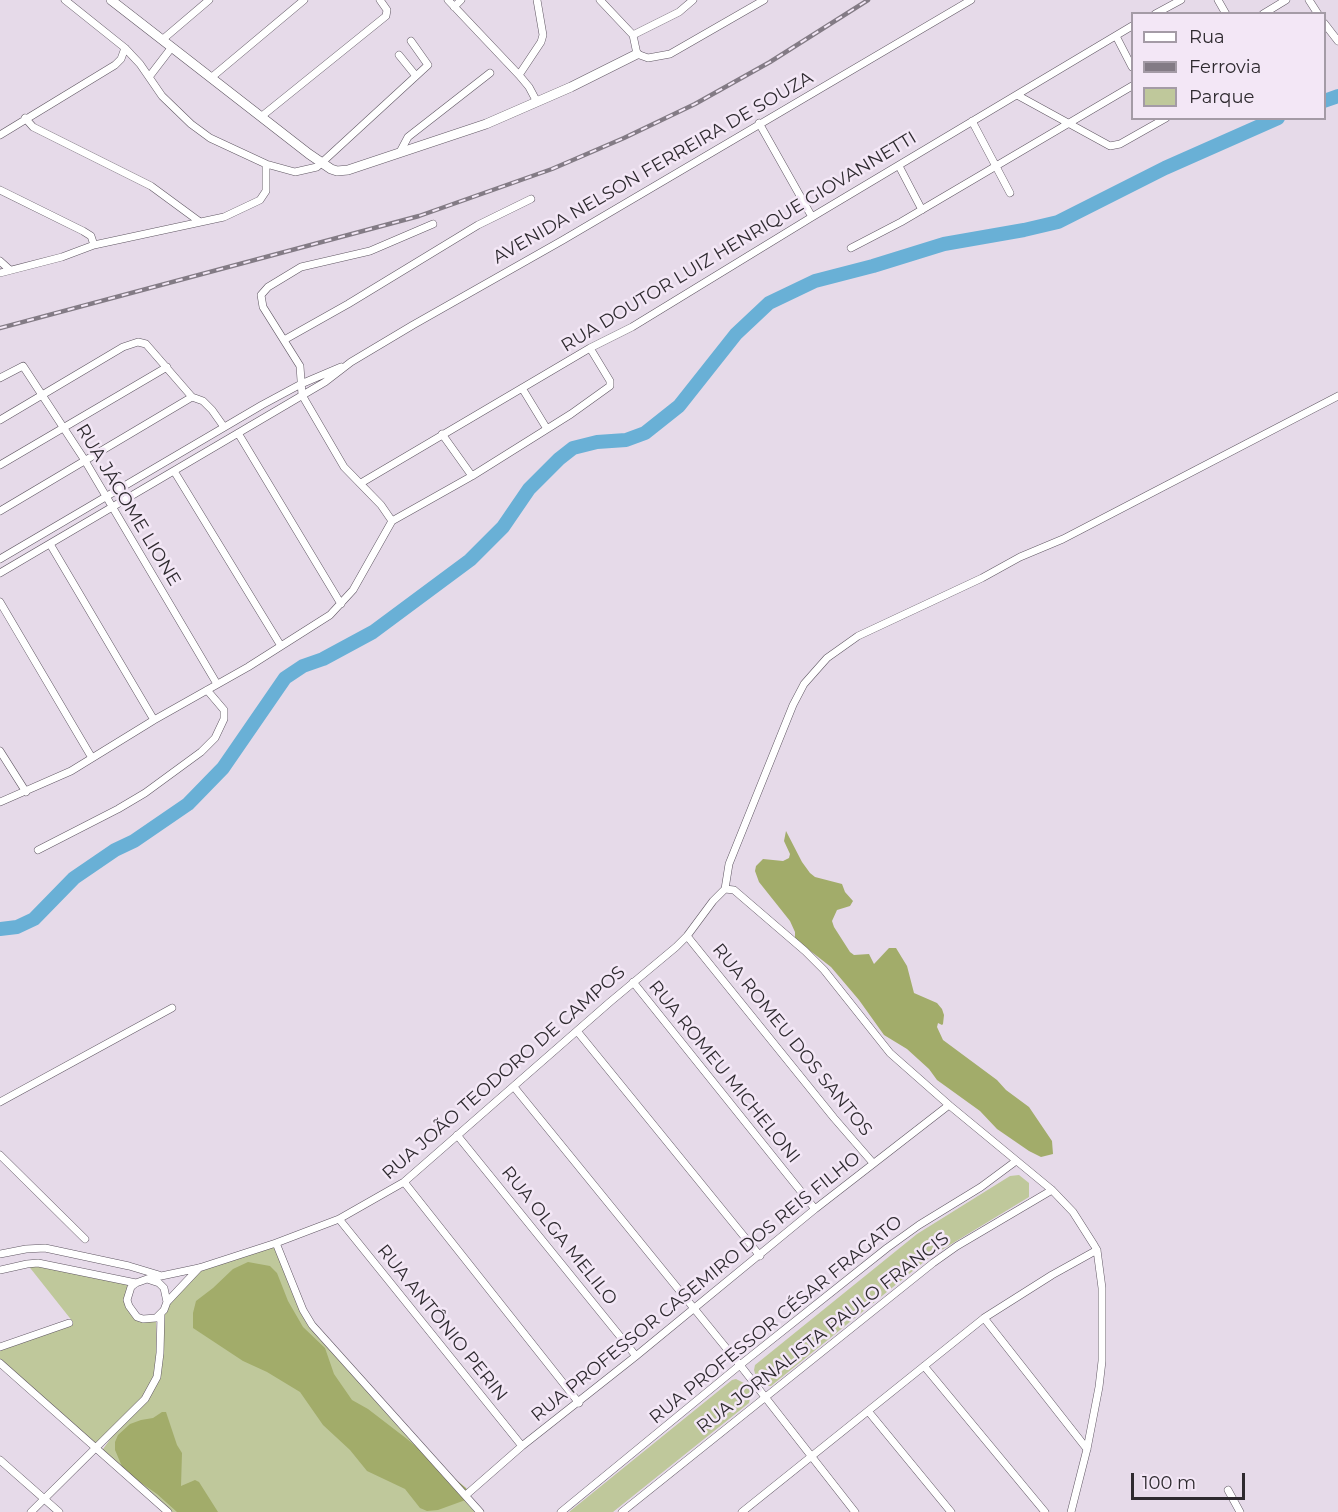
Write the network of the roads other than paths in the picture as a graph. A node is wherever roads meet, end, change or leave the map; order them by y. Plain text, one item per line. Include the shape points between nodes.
1 (65, 0) edge
2 (111, 0) edge
3 (209, 0) edge
4 (304, 0) edge
5 (380, 0) edge
6 (448, 0) edge
7 (460, 0) edge
8 (537, 0) edge
9 (600, 0) edge
10 (693, 0) edge
11 (764, 0) edge
12 (971, 0) edge
13 (1181, 0) edge
14 (1286, 0) edge
15 (454, 7) junction
16 (1160, 12) edge
17 (1266, 12) edge
18 (1326, 26) edge
19 (1131, 27) edge
20 (633, 35) junction
21 (1116, 36) junction
22 (162, 40) junction
23 (411, 41) dead end
24 (1338, 41) edge
25 (172, 47) junction
26 (125, 48) junction
27 (637, 54) junction
28 (399, 55) dead end
29 (1131, 65) edge
30 (490, 73) dead end
31 (519, 75) junction
32 (416, 76) junction
33 (149, 77) junction
34 (212, 77) junction
35 (1131, 87) edge
36 (1017, 95) junction
37 (537, 102) junction
38 (262, 116) junction
39 (25, 118) junction
40 (1162, 120) edge
41 (972, 121) junction
42 (759, 123) junction
43 (1069, 124) junction
44 (0, 135) edge
45 (400, 152) junction
46 (322, 163) junction
47 (266, 164) junction
48 (899, 166) junction
49 (997, 166) junction
50 (0, 190) edge
51 (1010, 193) dead end
52 (531, 199) dead end
53 (922, 210) junction
54 (812, 217) junction
55 (200, 222) junction
56 (433, 224) dead end
57 (94, 245) junction
58 (851, 248) dead end
59 (0, 261) edge
60 (10, 270) junction
61 (0, 273) edge
62 (284, 340) junction
63 (590, 348) junction
64 (351, 362) junction
65 (166, 367) junction
66 (0, 378) edge
67 (301, 384) junction
68 (522, 388) junction
69 (43, 394) junction
70 (302, 395) junction
71 (192, 396) junction
72 (1338, 396) edge
73 (0, 420) edge
74 (64, 426) junction
75 (224, 427) junction
76 (547, 429) junction
77 (238, 434) junction
78 (442, 434) junction
79 (84, 459) junction
80 (0, 465) edge
81 (174, 471) junction
82 (472, 476) junction
83 (361, 483) junction
84 (107, 497) junction
85 (112, 507) junction
86 (0, 511) edge
87 (392, 521) junction
88 (50, 544) junction
89 (0, 559) edge
90 (0, 573) edge
91 (0, 602) edge
92 (341, 604) junction
93 (281, 646) junction
94 (217, 684) junction
95 (207, 690) junction
96 (154, 720) junction
97 (0, 751) edge
98 (92, 758) junction
99 (26, 792) junction
100 (0, 802) edge
101 (38, 850) dead end
102 (725, 889) junction
103 (687, 936) junction
104 (633, 982) junction
105 (172, 1008) dead end
106 (578, 1031) junction
107 (514, 1087) junction
108 (0, 1102) edge
109 (949, 1105) junction
110 (458, 1135) junction
111 (0, 1155) edge
112 (1016, 1161) junction
113 (873, 1163) junction
114 (404, 1182) junction
115 (1052, 1190) junction
116 (815, 1209) junction
117 (339, 1219) junction
118 (84, 1239) dead end
119 (276, 1243) junction
120 (1097, 1250) junction
121 (0, 1254) edge
122 (760, 1256) junction
123 (129, 1266) junction
124 (199, 1268) junction
125 (0, 1270) edge
126 (162, 1276) junction
127 (147, 1279) junction
128 (126, 1281) junction
129 (136, 1283) junction
130 (167, 1302) junction
131 (694, 1309) junction
132 (161, 1314) junction
133 (984, 1318) junction
134 (69, 1323) dead end
135 (0, 1347) edge
136 (636, 1356) junction
137 (0, 1363) edge
138 (740, 1365) junction
139 (924, 1366) junction
140 (765, 1396) junction
141 (579, 1402) junction
142 (868, 1411) junction
143 (522, 1446) junction
144 (95, 1448) junction
145 (1087, 1449) junction
146 (812, 1456) junction
147 (0, 1460) edge
148 (1228, 1490) dead end
149 (466, 1495) junction
150 (44, 1498) junction
151 (31, 1512) edge
152 (59, 1512) edge
153 (168, 1512) edge
154 (480, 1512) edge
155 (561, 1512) edge
156 (622, 1512) edge
157 (742, 1512) edge
158 (855, 1512) edge
159 (951, 1512) edge
160 (1045, 1512) edge
161 (1071, 1512) edge
162 (1240, 1512) edge

1 - 26 street
2 - 22 street
3 - 22 street
4 - 34 street
5 - 38 street via 387,10 386,16
6 - 15 street
7 - 15 street
8 - 31 street via 543,36
9 - 20 street
10 - 20 street via 679,12
11 - 27 street via 670,54 648,58
12 - 42 street, AVENIDA NELSON FERREIRA DE SOUZA
13 - 16 street
14 - 17 street
15 - 31 street
18 - 24 street
19 - 21 street, RUA DOUTOR LUIZ HENRIQUE GIOVANNETTI
20 - 27 street
21 - 29 street
21 - 36 street, RUA DOUTOR LUIZ HENRIQUE GIOVANNETTI
22 - 25 street
23 - 32 street via 428,65
25 - 33 street
25 - 34 street
26 - 33 street
26 - 39 street via 115,65
27 - 37 street
28 - 32 street
30 - 45 street via 408,137
31 - 37 street
32 - 46 street
33 - 47 street via 191,124 210,138
34 - 38 street
35 - 43 street
36 - 41 street, RUA DOUTOR LUIZ HENRIQUE GIOVANNETTI
36 - 43 street
37 - 45 street via 486,124
38 - 46 street
39 - 44 street
39 - 55 street via 33,127 151,186
40 - 43 street via 1110,146
41 - 48 street, RUA DOUTOR LUIZ HENRIQUE GIOVANNETTI
41 - 49 street
42 - 54 street
42 - 64 street, AVENIDA NELSON FERREIRA DE SOUZA
43 - 49 street
45 - 46 street via 348,170 331,169
46 - 47 street via 295,171
47 - 55 street via 266,191 260,200 224,217
48 - 53 street
48 - 54 street, RUA DOUTOR LUIZ HENRIQUE GIOVANNETTI
49 - 51 street
49 - 53 street
50 - 57 street via 84,231
52 - 62 street, AVENIDA NELSON FERREIRA DE SOUZA via 478,225
53 - 58 street
54 - 63 street, RUA DOUTOR LUIZ HENRIQUE GIOVANNETTI via 632,327
55 - 57 street
56 - 62 street via 370,251 301,267 268,287 261,295 263,307
57 - 60 street via 62,258
59 - 60 street
60 - 61 street
62 - 67 street via 300,366
63 - 68 street, RUA DOUTOR LUIZ HENRIQUE GIOVANNETTI
63 - 76 street via 610,386
64 - 67 street, AVENIDA NELSON FERREIRA DE SOUZA
64 - 70 street, AVENIDA NELSON FERREIRA DE SOUZA
65 - 69 street via 146,344 132,342
65 - 71 street
65 - 74 street
66 - 69 street, RUA JÁCOME LIONE via 23,366
67 - 70 street
67 - 75 street, AVENIDA NELSON FERREIRA DE SOUZA
68 - 76 street
68 - 78 street, RUA DOUTOR LUIZ HENRIQUE GIOVANNETTI
69 - 73 street
69 - 74 street, RUA JÁCOME LIONE
70 - 77 street, AVENIDA NELSON FERREIRA DE SOUZA
70 - 83 street via 344,467
71 - 75 street via 203,401
71 - 79 street
72 - 102 street via 1063,539 1020,556 858,636 827,658 804,684 793,705 729,864
74 - 79 street, RUA JÁCOME LIONE
74 - 80 street
75 - 84 street, AVENIDA NELSON FERREIRA DE SOUZA
76 - 82 street
77 - 81 street, AVENIDA NELSON FERREIRA DE SOUZA
77 - 92 street
78 - 82 street
78 - 83 street, RUA DOUTOR LUIZ HENRIQUE GIOVANNETTI
79 - 84 street, RUA JÁCOME LIONE
79 - 86 street
81 - 85 street, AVENIDA NELSON FERREIRA DE SOUZA
81 - 93 street
82 - 87 street
83 - 87 street
84 - 85 street, RUA JÁCOME LIONE
84 - 89 street, AVENIDA NELSON FERREIRA DE SOUZA
85 - 88 street, AVENIDA NELSON FERREIRA DE SOUZA
85 - 94 street, RUA JÁCOME LIONE
87 - 92 street
88 - 90 street, AVENIDA NELSON FERREIRA DE SOUZA
88 - 96 street
91 - 98 street
92 - 93 street
93 - 94 street
94 - 95 street
95 - 96 street
95 - 101 street via 224,710 224,720 201,753 145,793
96 - 98 street
97 - 99 street
98 - 99 street
99 - 100 street
102 - 103 street, RUA JOÃO TEODORO DE CAMPOS
102 - 109 street via 734,890 805,951 890,1053
103 - 104 street, RUA JOÃO TEODORO DE CAMPOS
103 - 113 street, RUA ROMEU DOS SANTOS
104 - 106 street, RUA JOÃO TEODORO DE CAMPOS
104 - 116 street, RUA ROMEU MICHELONI
105 - 108 street
106 - 107 street, RUA JOÃO TEODORO DE CAMPOS
106 - 122 street
107 - 110 street, RUA JOÃO TEODORO DE CAMPOS
107 - 131 street
109 - 112 street
109 - 113 street, RUA PROFESSOR CASEMIRO DOS REIS FILHO
110 - 114 street, RUA JOÃO TEODORO DE CAMPOS
110 - 136 street, RUA OLGA MELILO
111 - 118 street
112 - 115 street
112 - 138 street, RUA PROFESSOR CÉSAR FRAGATO via 887,1248
113 - 116 street, RUA PROFESSOR CASEMIRO DOS REIS FILHO
114 - 117 street, RUA JOÃO TEODORO DE CAMPOS
114 - 141 street
115 - 120 street via 1073,1212
115 - 140 street, RUA JORNALISTA PAULO FRANCIS via 957,1246
116 - 122 street, RUA PROFESSOR CASEMIRO DOS REIS FILHO
117 - 119 street, RUA JOÃO TEODORO DE CAMPOS
117 - 143 street, RUA ANTÔNIO PERIN
119 - 124 street, RUA JOÃO TEODORO DE CAMPOS
119 - 149 street via 312,1325
120 - 133 street
120 - 145 street via 1102,1288 1102,1361
121 - 123 street via 45,1248
122 - 131 street, RUA PROFESSOR CASEMIRO DOS REIS FILHO
123 - 126 street
123 - 128 street
124 - 126 street, RUA JOÃO TEODORO DE CAMPOS
124 - 130 street
125 - 128 street via 38,1263
126 - 127 street, RUA JOÃO TEODORO DE CAMPOS
127 - 129 street
127 - 130 street via 164,1288
128 - 129 street
129 - 132 street via 128,1293 132,1312 143,1319
130 - 132 street
131 - 136 street, RUA PROFESSOR CASEMIRO DOS REIS FILHO
131 - 138 street
132 - 144 street via 157,1377 145,1399
133 - 139 street
133 - 145 street
134 - 135 street
136 - 141 street, RUA PROFESSOR CASEMIRO DOS REIS FILHO
137 - 144 street
138 - 140 street
138 - 155 street, RUA PROFESSOR CÉSAR FRAGATO
139 - 142 street
139 - 160 street
140 - 146 street
140 - 156 street, RUA JORNALISTA PAULO FRANCIS
141 - 143 street, RUA PROFESSOR CASEMIRO DOS REIS FILHO
142 - 146 street
142 - 159 street
143 - 149 street, RUA PROFESSOR CASEMIRO DOS REIS FILHO
144 - 150 street
144 - 153 street
145 - 161 street
146 - 157 street
146 - 158 street
147 - 150 street
148 - 162 street
149 - 154 street
150 - 151 street
150 - 152 street

